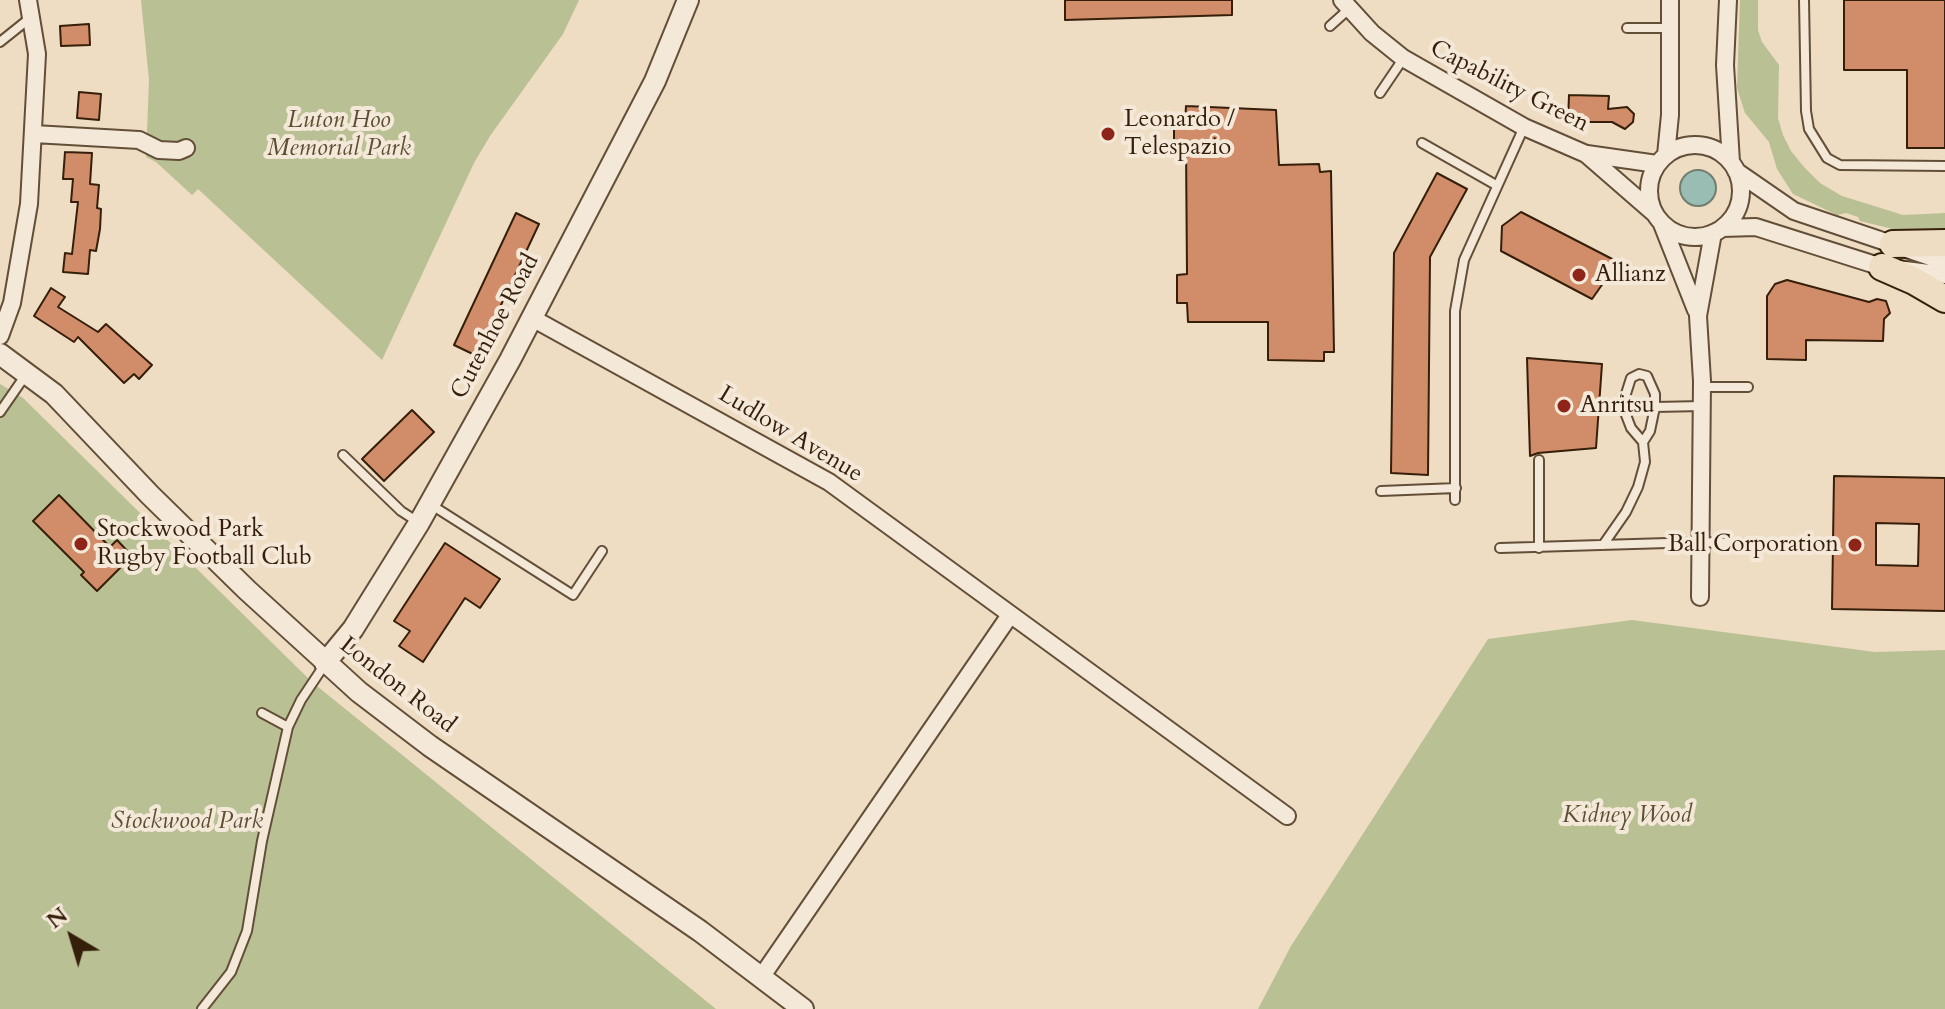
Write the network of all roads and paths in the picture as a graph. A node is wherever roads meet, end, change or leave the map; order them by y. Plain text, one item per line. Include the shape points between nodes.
1 (28, 0) edge
2 (688, 0) edge
3 (1670, 0) edge
4 (1728, 0) edge
5 (1804, 0) edge
6 (1345, 4) edge
7 (30, 18) junction
8 (1330, 26) dead end
9 (1627, 28) dead end
10 (1670, 28) junction
11 (0, 42) edge
12 (1403, 58) junction
13 (1380, 93) dead end
14 (1524, 127) junction
15 (34, 134) junction
16 (1422, 143) dead end
17 (186, 148) dead end
18 (1586, 154) junction
19 (1662, 159) junction
20 (1733, 166) junction
21 (1945, 166) edge
22 (1496, 185) junction
23 (1659, 219) junction
24 (1717, 230) junction
25 (1945, 243) edge
26 (1888, 255) junction
27 (1945, 262) edge
28 (1945, 275) edge
29 (1945, 299) edge
30 (1698, 316) junction
31 (532, 318) junction
32 (0, 336) edge
33 (0, 354) edge
34 (28, 373) junction
35 (1702, 387) junction
36 (1748, 387) dead end
37 (1702, 406) junction
38 (1655, 407) junction
39 (0, 412) edge
40 (1643, 442) junction
41 (343, 455) dead end
42 (1539, 460) dead end
43 (1456, 488) junction
44 (1381, 491) dead end
45 (1455, 500) dead end
46 (429, 504) junction
47 (419, 523) junction
48 (1701, 542) junction
49 (1750, 544) dead end
50 (1603, 545) junction
51 (1500, 548) dead end
52 (1539, 548) junction
53 (602, 551) dead end
54 (1700, 597) dead end
55 (1010, 615) junction
56 (325, 663) junction
57 (262, 713) dead end
58 (288, 727) junction
59 (1287, 816) dead end
60 (762, 976) junction
61 (202, 1009) edge
62 (803, 1009) edge

1 - 7 street
2 - 31 street, Cutenhoe Road via 655,81
3 - 10 street
4 - 20 street via 1725,65
5 - 21 lane via 1806,111 1809,129 1827,158 1840,165
6 - 8 lane
6 - 12 street, Capability Green
7 - 11 lane
7 - 15 street via 37,54
9 - 10 lane
10 - 19 street via 1670,115
12 - 13 lane
12 - 14 street, Capability Green
14 - 18 street, Capability Green
14 - 22 lane
15 - 17 street via 139,140 159,150
15 - 32 street via 29,204 12,303
16 - 22 lane
18 - 19 street
18 - 23 street, Capability Green
19 - 20 street via 1679,148 1707,146
19 - 23 street via 1649,189
20 - 24 street via 1739,202
20 - 26 street via 1794,211
22 - 43 lane via 1464,260 1455,311
23 - 24 street via 1681,235
23 - 30 street
24 - 26 street via 1756,227
24 - 30 street
25 - 26 highway
26 - 27 street
26 - 28 street
26 - 29 highway via 1914,281
30 - 35 street
31 - 46 street, Cutenhoe Road
31 - 55 street, Ludlow Avenue via 829,482
33 - 34 street, London Road
34 - 39 lane
34 - 56 street, London Road
35 - 36 lane
35 - 37 street
37 - 38 lane
37 - 48 street
38 - 40 lane
38 - 40 lane via 1647,376 1631,378 1626,415
40 - 50 lane via 1645,462 1638,487
41 - 47 lane
42 - 52 lane
43 - 44 lane
43 - 45 lane
46 - 47 street, Cutenhoe Road
46 - 53 lane via 573,595
47 - 56 street, Cutenhoe Road via 353,629
48 - 49 lane
48 - 50 lane
48 - 54 street
50 - 52 lane
51 - 52 lane
55 - 59 street, Ludlow Avenue
55 - 60 street
56 - 58 lane
56 - 60 street, London Road via 430,746
57 - 58 lane
58 - 61 lane via 247,931 231,972
60 - 62 street, London Road

